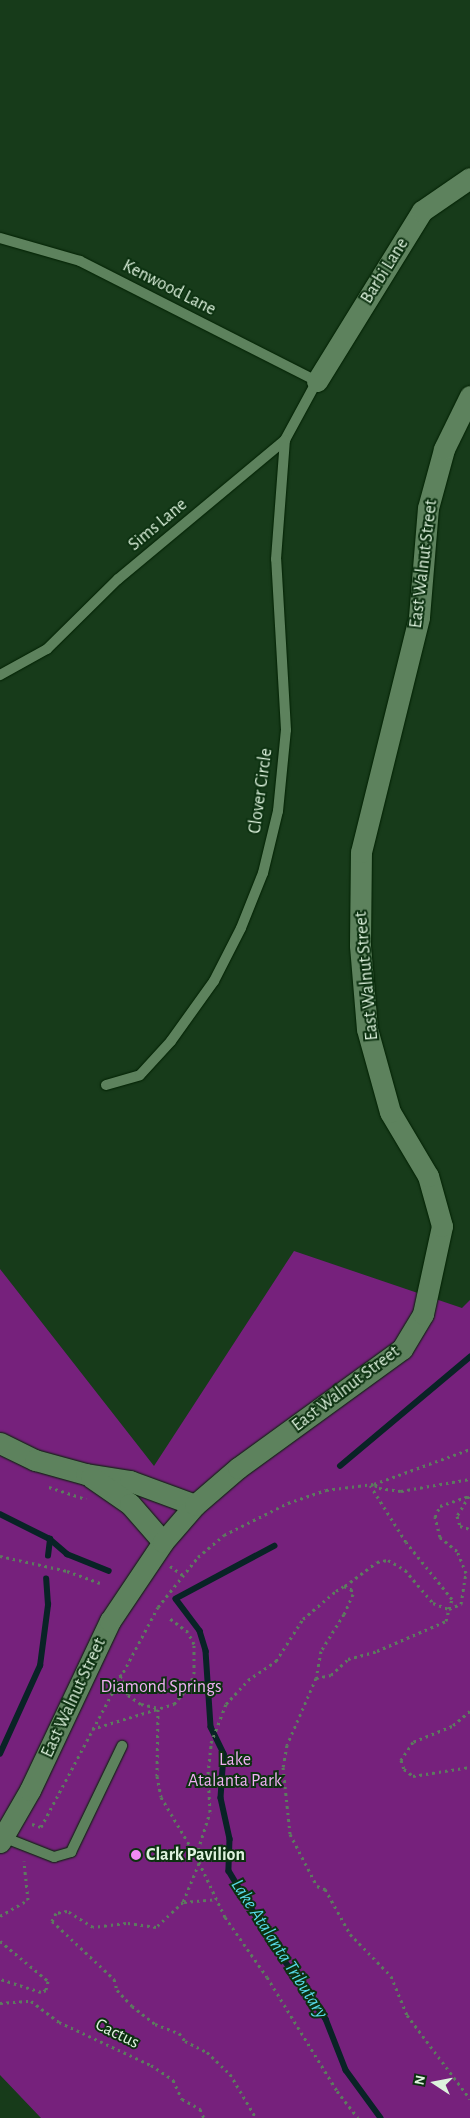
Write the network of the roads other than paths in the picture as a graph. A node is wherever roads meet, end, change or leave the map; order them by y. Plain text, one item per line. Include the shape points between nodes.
1 (470, 178) edge
2 (0, 238) edge
3 (317, 381) junction
4 (470, 396) edge
5 (285, 440) junction
6 (0, 675) edge
7 (106, 1085) dead end
8 (0, 1443) edge
9 (86, 1474) junction
10 (195, 1505) junction
11 (163, 1542) junction
12 (122, 1746) dead end
13 (2, 1839) edge

1 - 3 street, Barbi Lane via 422,211
2 - 3 lane, Kenwood Lane via 80,261
3 - 5 lane, Sims Lane
4 - 10 street, East Walnut Street via 444,449 428,508 419,617 361,852 360,945 367,1029 390,1112 430,1184 442,1226 435,1268 423,1314 402,1349 238,1468
5 - 6 lane, Sims Lane via 118,579 47,649
5 - 7 lane, Clover Circle via 276,559 286,730 278,811 263,873 241,928 214,981 172,1041 140,1075
8 - 9 street via 35,1460
9 - 10 street via 130,1481
9 - 11 street via 130,1504
10 - 11 street, East Walnut Street
11 - 13 street, East Walnut Street via 110,1621 30,1790
12 - 13 lane via 71,1852 54,1857

